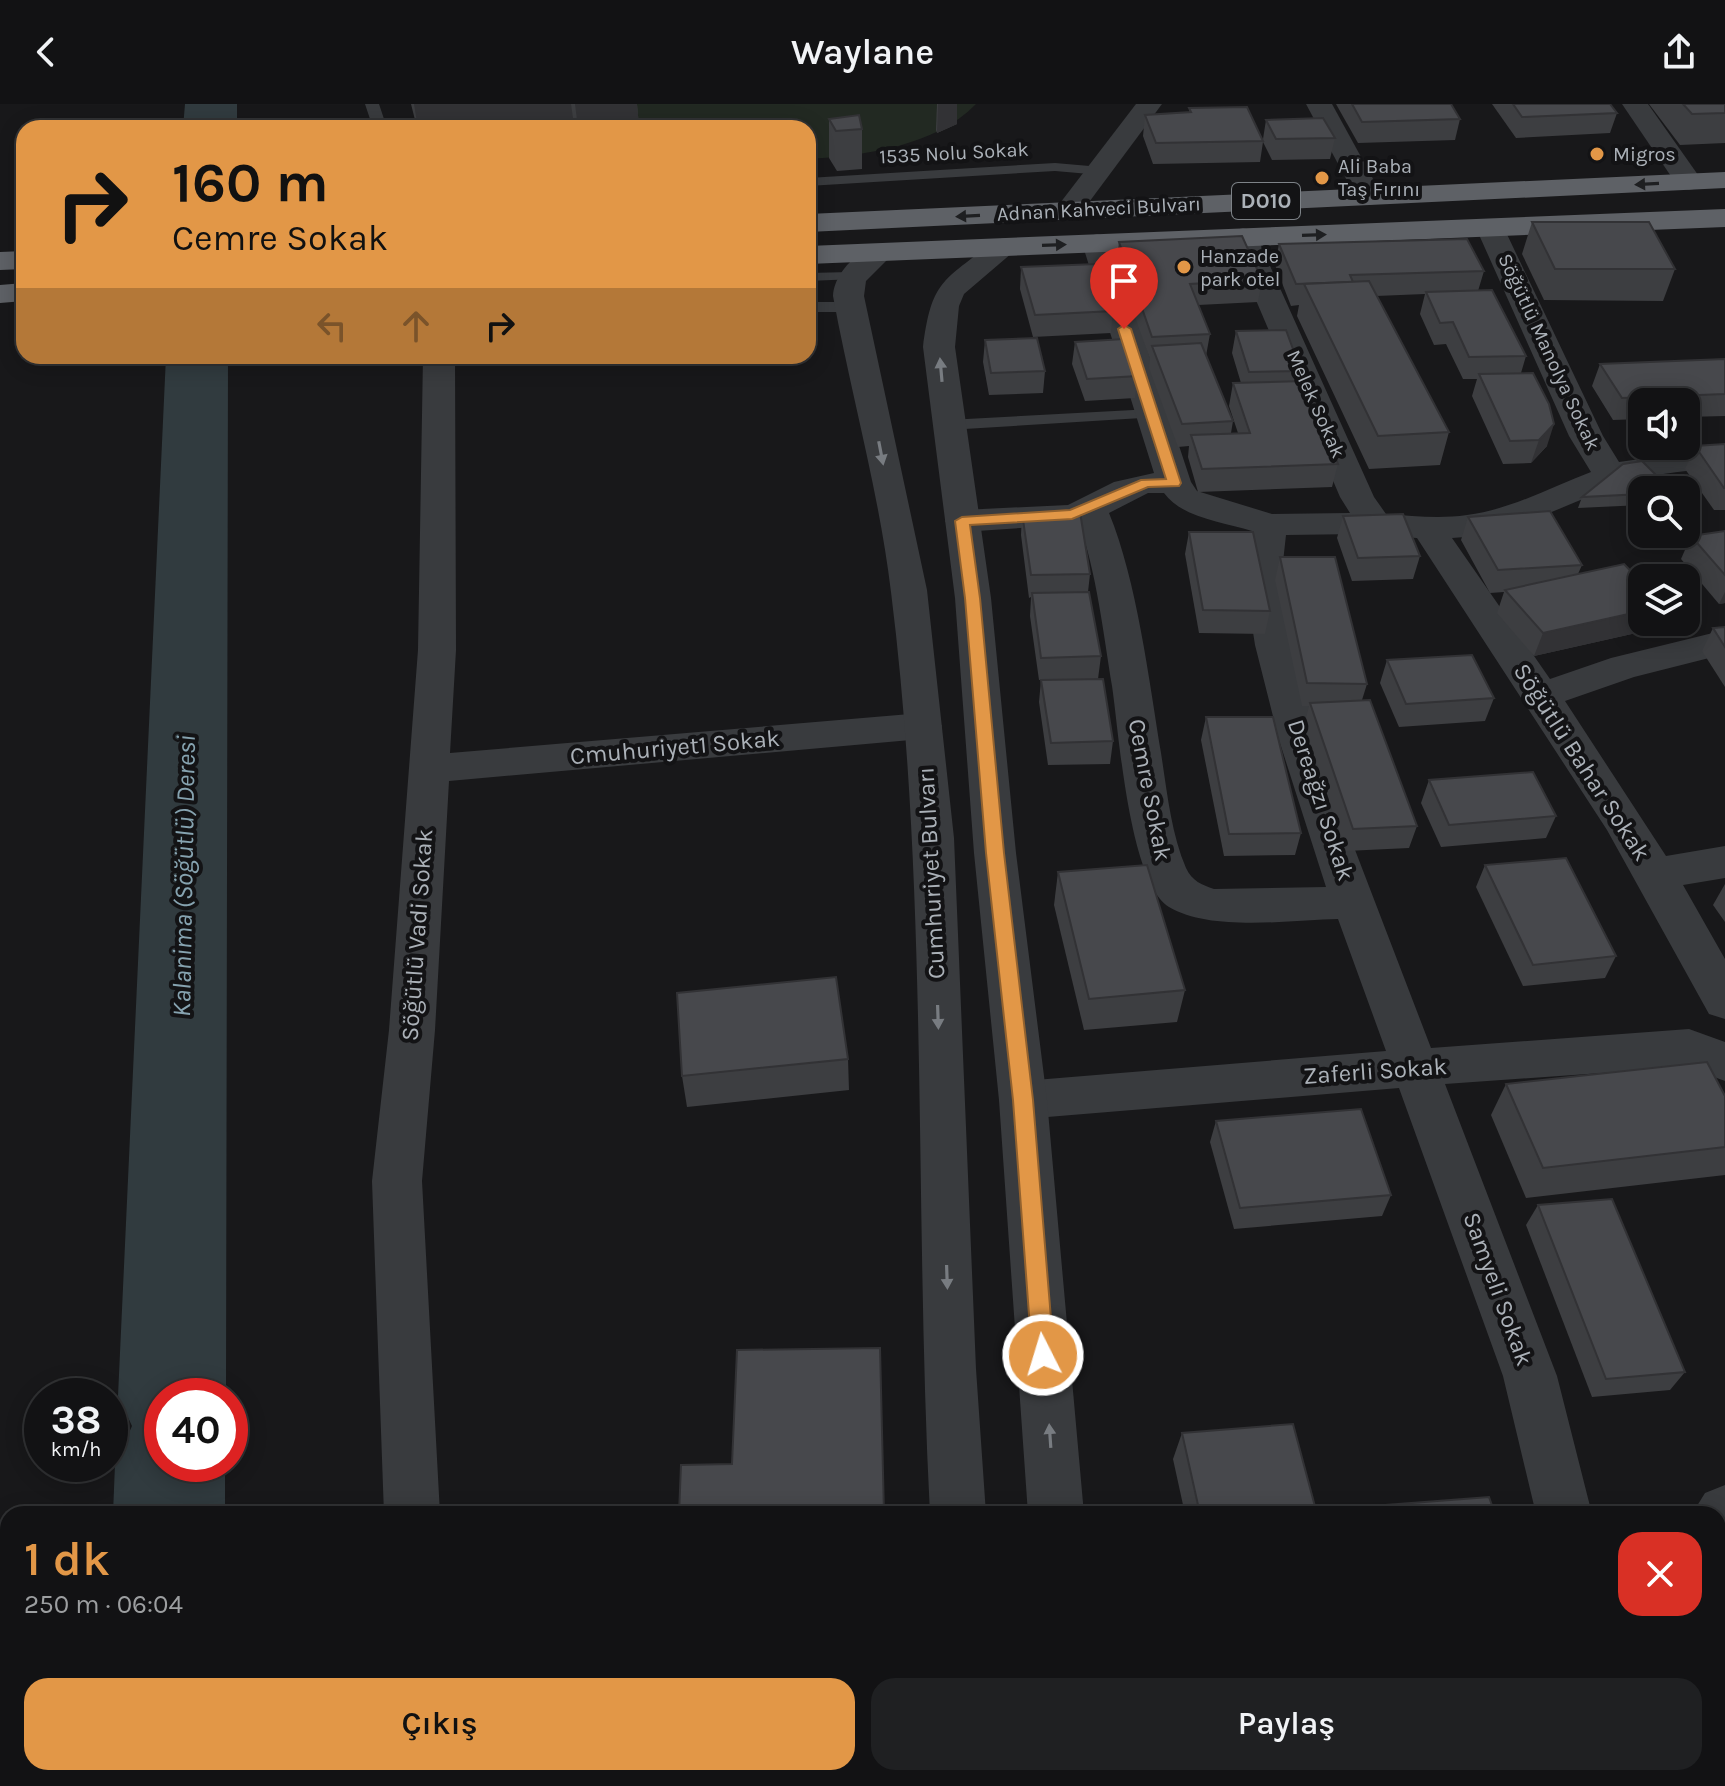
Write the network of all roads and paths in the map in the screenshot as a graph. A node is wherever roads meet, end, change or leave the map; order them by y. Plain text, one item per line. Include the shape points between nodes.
1 (1149, 104) edge
2 (1319, 104) edge
3 (1635, 104) edge
4 (1101, 171) junction
5 (1725, 180) edge
6 (816, 182) edge
7 (1689, 182) junction
8 (1369, 197) junction
9 (1068, 211) junction
10 (1725, 218) edge
11 (816, 223) edge
12 (1490, 228) junction
13 (1243, 237) junction
14 (1097, 243) junction
15 (1004, 247) junction
16 (816, 259) edge
17 (816, 277) edge
18 (860, 279) junction
19 (816, 303) edge
20 (439, 364) edge
21 (1152, 414) junction
22 (948, 425) junction
23 (1725, 457) edge
24 (1611, 476) junction
25 (1174, 483) junction
26 (1090, 509) junction
27 (962, 521) junction
28 (1375, 524) junction
29 (1270, 525) junction
30 (1428, 528) junction
31 (1725, 642) edge
32 (1540, 696) junction
33 (922, 726) junction
34 (429, 769) junction
35 (1725, 862) edge
36 (1655, 874) junction
37 (1356, 903) junction
38 (1725, 1001) edge
39 (1725, 1062) edge
40 (1416, 1068) junction
41 (1023, 1100) junction
42 (412, 1506) edge
43 (958, 1506) edge
44 (1055, 1506) edge
45 (1562, 1506) edge

1 - 4 street
2 - 8 street
3 - 7 street
4 - 6 lane, 1535 Nolu Sokak via 1055,167
4 - 9 street
5 - 7 highway, Adnan Kahveci Bulvarı / D010
7 -> 8 highway, Adnan Kahveci Bulvarı / D010
8 - 9 highway, Adnan Kahveci Bulvarı / D010
9 -> 11 highway, Adnan Kahveci Bulvarı / D010
10 - 12 highway, Adnan Kahveci Bulvarı / D010
13 -> 12 highway, Adnan Kahveci Bulvarı / D010
12 - 24 street, Söğütlü Manolya Sokak via 1586,436
13 - 14 highway, Adnan Kahveci Bulvarı / D010
13 - 28 street, Melek Sokak via 1357,497
15 -> 14 highway, Adnan Kahveci Bulvarı / D010
14 - 21 street
15 - 18 highway, Adnan Kahveci Bulvarı / D010
22 -> 15 street via 939,347 944,306 951,290
16 - 18 highway, Adnan Kahveci Bulvarı / D010
17 - 18 lane
18 - 19 lane
18 -> 33 street, Cumhuriyet Bulvarı via 909,590
20 - 34 street, Söğütlü Vadi Sokak via 437,650
21 - 22 lane
21 - 25 street
22 - 27 street
23 - 24 street
24 - 30 street via 1511,515 1470,526
25 - 26 street via 1136,486
25 - 29 street via 1185,498
26 - 27 street via 1072,515
26 - 37 street, Cemre Sokak via 1110,577 1149,807 1167,875 1183,895 1214,905
27 - 41 street
28 - 29 street
28 - 30 street
29 - 37 street, Dereağzı Sokak via 1263,580 1274,645 1331,842
30 - 32 street, Söğütlü Bahar Sokak
31 - 32 street via 1624,667
32 - 36 street, Söğütlü Bahar Sokak
33 - 34 street, Cmuhuriyet1 Sokak
33 -> 43 street, Cumhuriyet Bulvarı via 933,838
34 - 42 street, Söğütlü Vadi Sokak via 397,1181
35 - 36 street
36 - 38 street, Söğütlü Bahar Sokak
37 - 40 street, Dereağzı Sokak
39 - 40 street, Zaferli Sokak via 1689,1048
40 - 41 street, Zaferli Sokak
40 - 45 street, Samyeli Sokak via 1530,1376
44 -> 41 street

